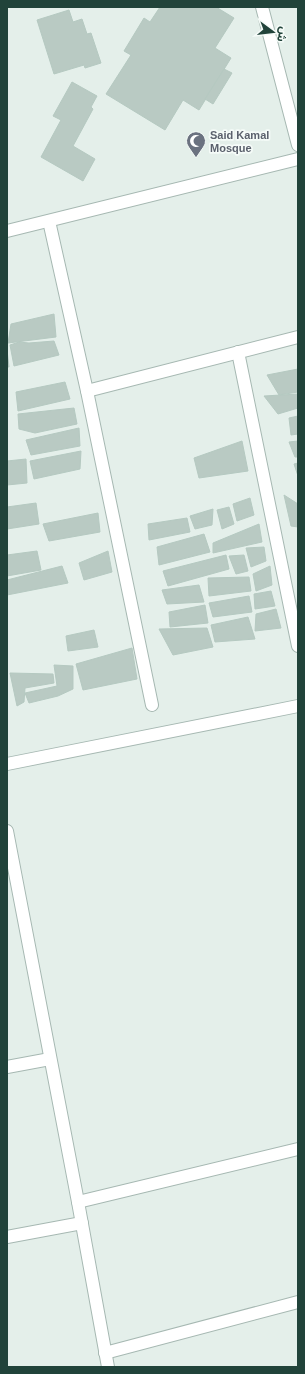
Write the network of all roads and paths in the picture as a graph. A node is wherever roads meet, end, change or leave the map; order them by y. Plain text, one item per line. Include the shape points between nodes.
1 (262, 7) edge
2 (298, 146) edge
3 (298, 159) edge
4 (49, 221) junction
5 (7, 231) edge
6 (298, 337) edge
7 (238, 352) junction
8 (87, 391) junction
9 (298, 646) edge
10 (152, 705) dead end
11 (298, 706) edge
12 (7, 764) edge
13 (7, 831) edge
14 (50, 1059) junction
15 (7, 1067) edge
16 (298, 1149) edge
17 (78, 1202) junction
18 (82, 1222) junction
19 (7, 1237) edge
20 (298, 1302) edge
21 (105, 1353) junction
22 (108, 1367) edge

1 - 2 street
3 - 4 street
4 - 5 street
4 - 8 street
6 - 7 street
7 - 8 street
7 - 9 street
8 - 10 street
11 - 12 street
13 - 14 street
14 - 15 street
14 - 17 street
16 - 17 street
17 - 18 street
18 - 19 street
18 - 21 street
20 - 21 street
21 - 22 street

